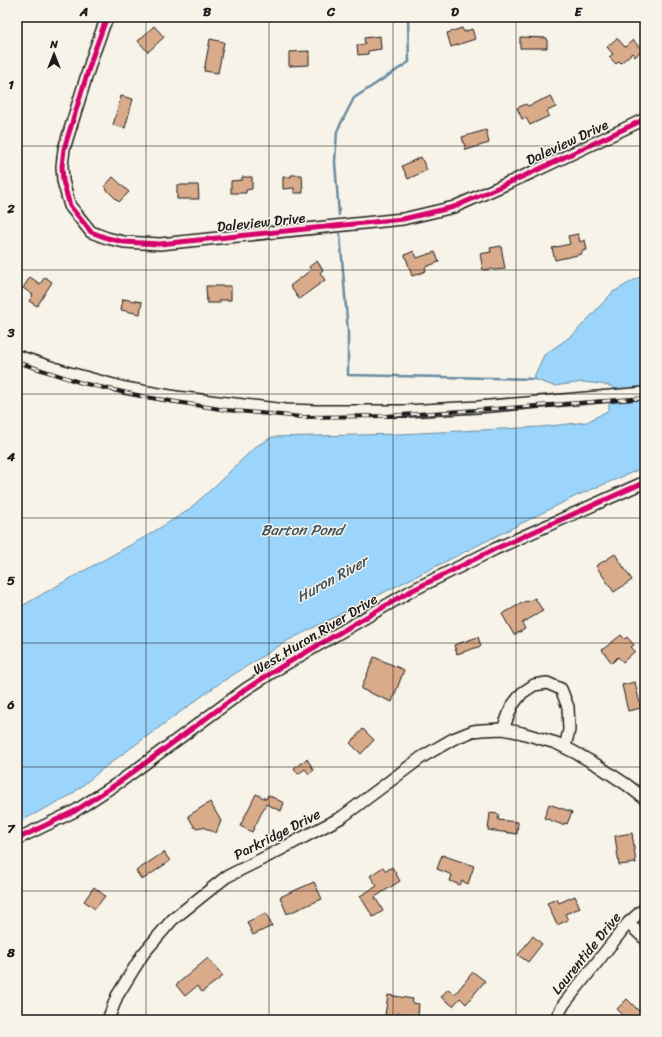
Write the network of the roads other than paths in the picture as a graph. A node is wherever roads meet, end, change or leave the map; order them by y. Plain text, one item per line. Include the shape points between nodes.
1 (108, 17) edge
2 (645, 119) edge
3 (17, 356) edge
4 (645, 393) edge
5 (645, 482) edge
6 (504, 729) junction
7 (566, 747) junction
8 (645, 798) edge
9 (17, 839) edge
10 (645, 908) edge
11 (628, 923) junction
12 (645, 939) edge
13 (108, 1020) edge
14 (555, 1020) edge

1 - 2 street, Daleview Drive via 93,55 64,149 63,181 70,206 92,232 124,242 160,244 403,219 454,207
3 - 4 street via 125,388 176,397 286,410 406,411
5 - 9 street, West Huron River Drive via 495,549 411,590 246,689 121,781 75,811
6 - 7 street, Parkridge Drive
6 - 7 street via 512,706 522,692 534,685 547,683 560,689 568,707 569,730
6 - 13 street, Parkridge Drive via 473,731 453,739 422,757 342,817 226,877 172,920 142,954 118,996
7 - 8 street, Parkridge Drive via 628,784
10 - 11 street, Laurentide Drive
11 - 12 street
11 - 14 street, Laurentide Drive via 564,1004

